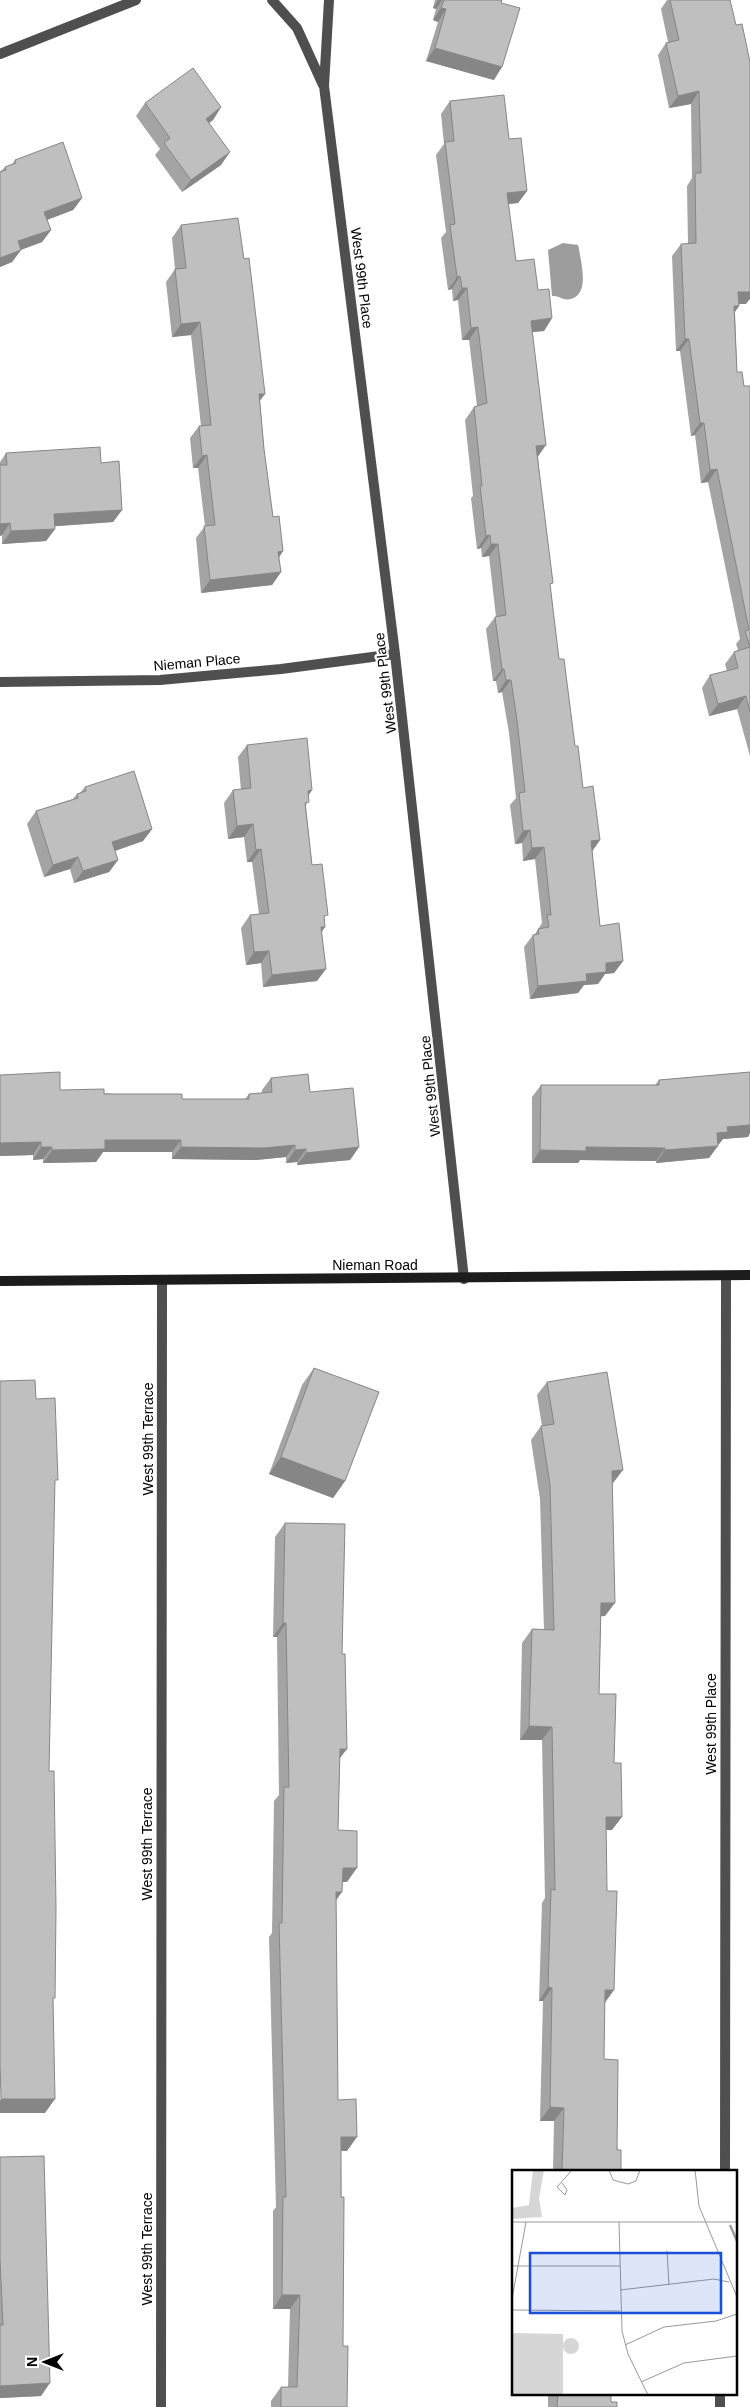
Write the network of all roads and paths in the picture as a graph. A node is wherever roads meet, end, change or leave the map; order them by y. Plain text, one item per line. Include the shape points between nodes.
1 (136, 0) edge
2 (272, 0) edge
3 (328, 0) edge
4 (0, 54) edge
5 (324, 86) junction
6 (396, 654) junction
7 (0, 682) edge
8 (750, 1275) edge
9 (726, 1276) junction
10 (464, 1279) junction
11 (162, 1280) junction
12 (0, 1281) edge
13 (725, 2170) edge
14 (720, 2394) edge
15 (161, 2407) edge
16 (720, 2407) edge

1 - 4 street
2 - 5 street, West 99th Place via 297,28
3 - 5 street, West 99th Place
5 - 6 street, West 99th Place
6 - 7 street, Nieman Place via 160,680
6 - 10 street, West 99th Place
8 - 9 street, Nieman Road
9 - 10 street, Nieman Road
9 - 13 street, West 99th Place
10 - 11 street, Nieman Road
11 - 12 street, Nieman Road
11 - 15 street, West 99th Terrace
14 - 16 street

